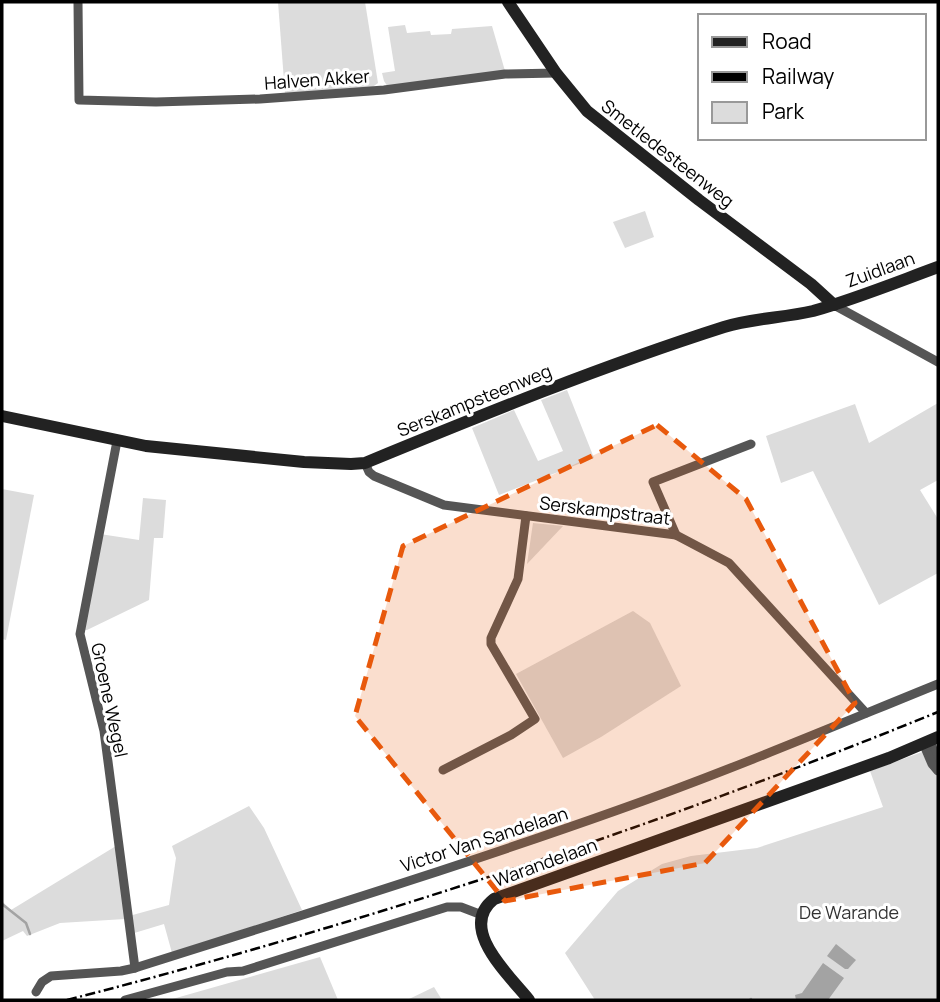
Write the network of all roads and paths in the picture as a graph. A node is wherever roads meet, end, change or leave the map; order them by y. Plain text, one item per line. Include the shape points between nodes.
1 (78, 2) edge
2 (508, 2) edge
3 (556, 73) junction
4 (938, 267) edge
5 (834, 305) junction
6 (938, 362) edge
7 (2, 416) edge
8 (117, 441) junction
9 (751, 444) dead end
10 (365, 463) junction
11 (526, 516) junction
12 (676, 535) junction
13 (938, 684) edge
14 (866, 713) junction
15 (930, 740) edge
16 (938, 763) edge
17 (443, 770) dead end
18 (938, 772) edge
19 (482, 915) junction
20 (135, 968) junction
21 (36, 992) dead end
22 (137, 998) edge
23 (125, 1000) edge
24 (529, 1000) edge

1 - 3 street, Halven Akker via 79,100 260,99
2 - 3 street, Smetledesteenweg
3 - 5 street, Smetledesteenweg via 609,130
4 - 5 street, Zuidlaan
5 - 6 street
5 - 10 street, Serskampsteenweg via 734,324 648,352
7 - 8 street, Serskampsteenweg
8 - 10 street, Serskampsteenweg via 304,462
8 - 20 street, Groene Wegel via 80,634 104,731
9 - 12 street via 653,482
10 - 11 street, Serskampstraat via 374,477 444,505
11 - 12 street, Serskampstraat
11 - 17 street via 518,579 491,644 535,719
12 - 14 street, Serskampstraat via 729,563
13 - 14 street, Victor Van Sandelaan
14 - 20 street, Victor Van Sandelaan via 618,810
15 - 16 street
15 - 18 street via 932,764
15 - 19 street, Warandelaan via 507,893 489,903
19 - 22 street via 447,907 243,971
19 - 24 street via 485,941
20 - 21 street, Victor Van Sandelaan via 51,976
22 - 23 street

